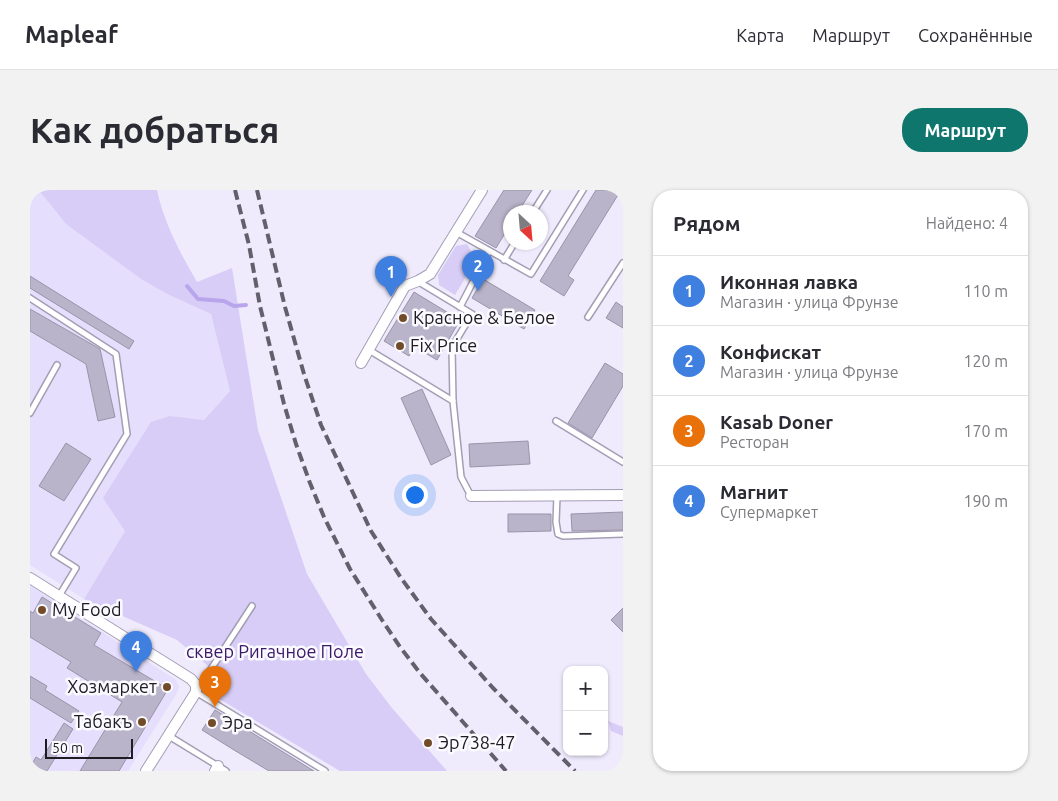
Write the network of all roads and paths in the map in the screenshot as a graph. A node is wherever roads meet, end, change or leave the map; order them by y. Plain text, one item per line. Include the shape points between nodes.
1 (482, 190) edge
2 (547, 190) edge
3 (583, 190) edge
4 (537, 205) edge
5 (456, 232) junction
6 (510, 250) edge
7 (489, 251) junction
8 (504, 260) junction
9 (623, 263) edge
10 (418, 281) junction
11 (30, 298) edge
12 (460, 307) junction
13 (588, 317) dead end
14 (368, 350) junction
15 (361, 363) dead end
16 (57, 366) dead end
17 (453, 401) junction
18 (30, 413) edge
19 (556, 421) dead end
20 (623, 462) edge
21 (623, 495) edge
22 (472, 496) joint
23 (557, 496) junction
24 (623, 534) edge
25 (30, 578) edge
26 (59, 596) junction
27 (252, 606) dead end
28 (196, 692) junction
29 (168, 735) junction
30 (220, 769) edge
31 (321, 770) edge
32 (146, 771) edge

1 - 5 street
2 - 4 lane
3 - 8 lane via 531,274
5 - 7 lane
5 - 10 street via 430,274
6 - 8 lane
7 - 8 lane
7 - 12 lane
9 - 13 lane
10 - 12 lane
10 - 14 street via 405,286
11 - 26 lane via 116,354 127,434 54,554 76,568
12 - 17 lane via 472,314 452,347
14 - 15 street
14 - 17 lane
16 - 18 lane
17 - 22 lane via 461,477
19 - 20 lane
21 - 23 street
22 - 23 street
23 - 24 lane via 558,534
25 - 26 street
26 - 28 street via 191,679 196,685
27 - 28 lane
28 - 29 street
28 - 31 lane
29 - 30 lane
29 - 32 street

